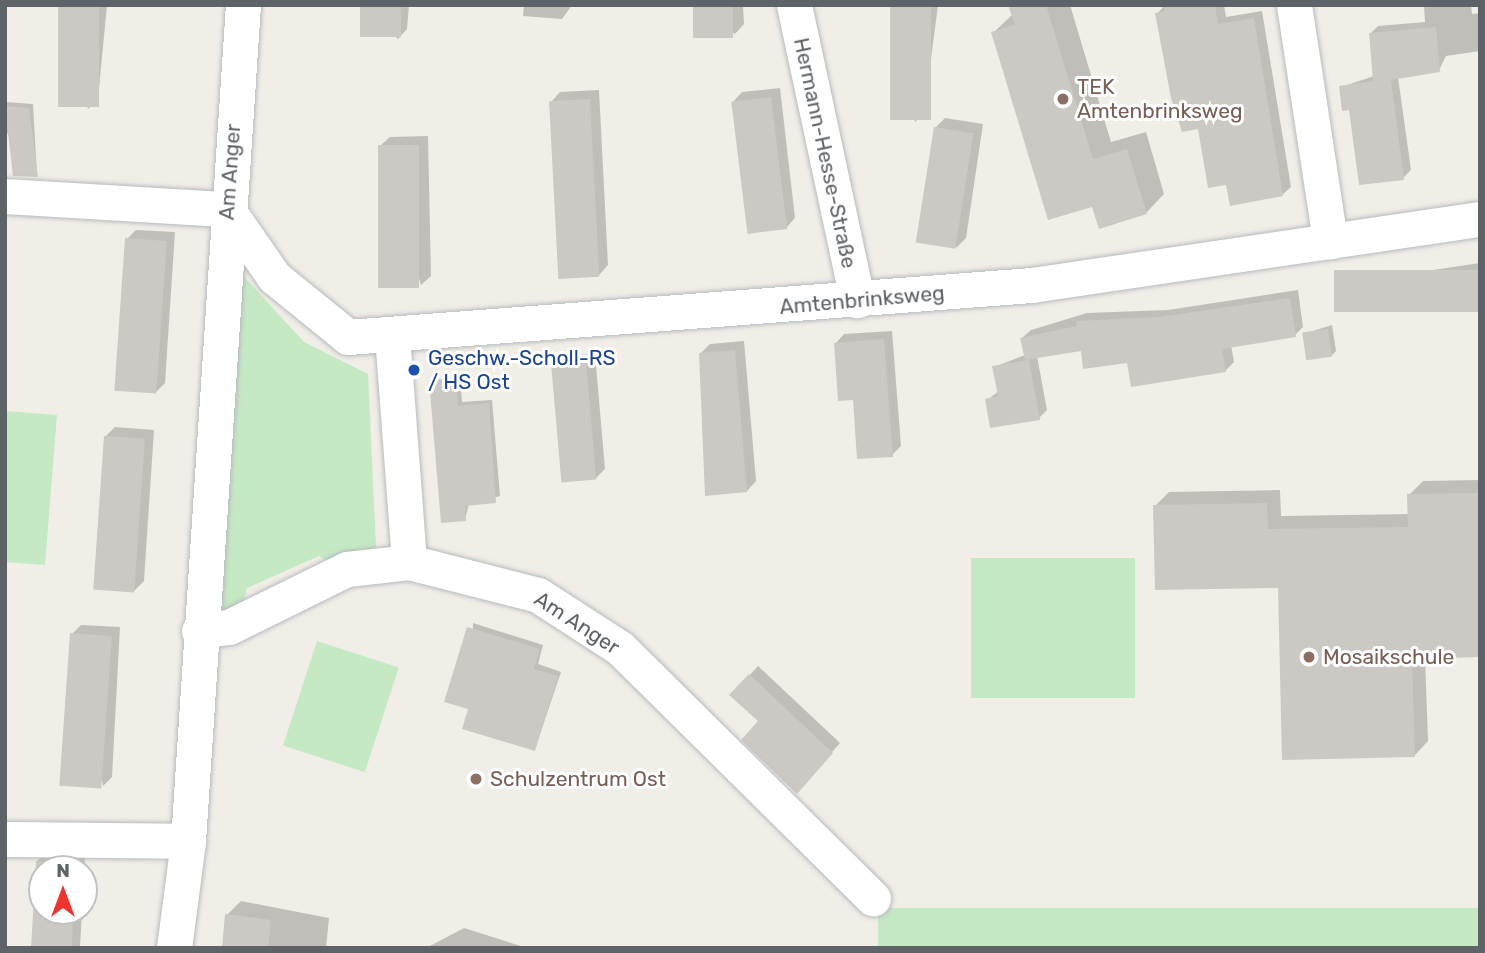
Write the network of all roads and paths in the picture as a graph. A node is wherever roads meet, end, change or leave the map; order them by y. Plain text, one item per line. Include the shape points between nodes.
1 (243, 5) edge
2 (794, 5) edge
3 (1294, 5) edge
4 (5, 195) edge
5 (227, 209) junction
6 (1480, 219) edge
7 (1330, 242) junction
8 (857, 300) junction
9 (392, 335) junction
10 (409, 562) junction
11 (199, 631) junction
12 (5, 839) edge
13 (188, 841) junction
14 (873, 898) dead end
15 (174, 948) edge

1 - 5 street, Am Anger
2 - 8 street, Hermann-Hesse-Straße
3 - 7 street
4 - 5 street
5 - 9 street, Amtenbrinksweg via 274,277 318,317 348,337
5 - 11 street, Am Anger
6 - 7 street, Amtenbrinksweg
7 - 8 street, Amtenbrinksweg via 1032,285
8 - 9 street, Amtenbrinksweg
9 - 10 street
10 - 11 street, Am Anger via 347,569 229,627
10 - 14 street, Am Anger via 538,595 620,648
11 - 13 street, Am Anger
12 - 13 street
13 - 15 street, Am Anger

